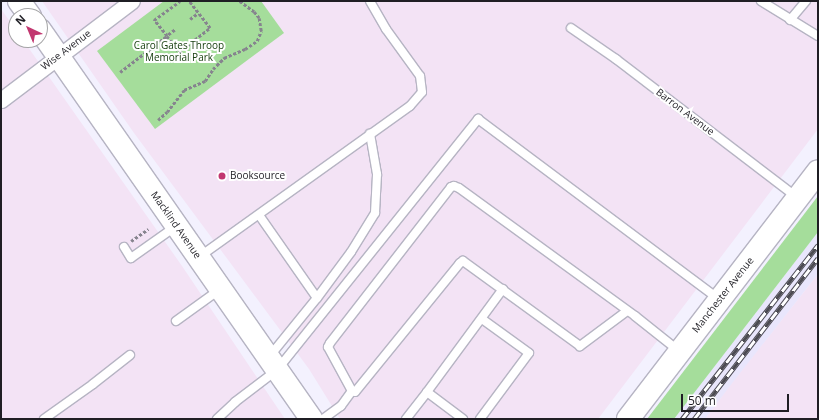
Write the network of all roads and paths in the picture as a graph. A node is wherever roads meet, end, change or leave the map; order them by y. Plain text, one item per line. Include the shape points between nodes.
1 (132, 1) edge
2 (180, 1) edge
3 (189, 1) edge
4 (239, 1) edge
5 (370, 1) edge
6 (761, 1) edge
7 (806, 1) edge
8 (198, 13) junction
9 (190, 19) dead end
10 (790, 20) junction
11 (571, 28) dead end
12 (175, 30) dead end
13 (167, 36) junction
14 (818, 36) edge
15 (48, 42) edge
16 (58, 56) junction
17 (120, 72) dead end
18 (1, 100) edge
19 (158, 120) dead end
20 (370, 134) junction
21 (818, 171) edge
22 (798, 198) junction
23 (259, 215) junction
24 (176, 225) junction
25 (148, 229) dead end
26 (127, 244) joint
27 (198, 257) junction
28 (221, 289) junction
29 (503, 290) junction
30 (317, 298) junction
31 (720, 299) junction
32 (628, 311) junction
33 (482, 319) junction
34 (176, 321) dead end
35 (679, 351) junction
36 (130, 355) dead end
37 (273, 364) junction
38 (352, 391) junction
39 (427, 392) junction
40 (44, 419) edge
41 (217, 419) edge
42 (311, 419) edge
43 (323, 419) edge
44 (406, 419) edge
45 (463, 419) edge
46 (480, 419) edge
47 (628, 419) edge

1 - 16 street, Wise Avenue
2 - 13 path via 154,20
3 - 8 path
4 - 19 path via 259,18 261,32 257,41 224,58 205,81 184,90
5 - 20 lane via 386,29 420,76 422,92 410,106
6 - 10 lane
7 - 10 lane
8 - 9 path
8 - 13 path via 210,28 185,47 178,52
10 - 14 lane
11 - 22 lane, Barron Avenue via 616,59
12 - 13 path
13 - 17 path
15 - 16 street, Macklind Avenue
16 - 18 street, Wise Avenue
16 - 24 street, Macklind Avenue
20 - 23 lane
20 - 30 lane via 377,174 375,213 351,252
21 - 22 street, Manchester Avenue
22 - 31 street, Manchester Avenue
23 - 27 lane
23 - 30 lane
24 - 26 lane via 132,258
24 - 27 street, Macklind Avenue
25 - 26 path
27 - 28 street, Macklind Avenue
28 - 34 lane
28 - 37 street, Macklind Avenue
29 - 32 lane via 580,346
29 - 33 lane
29 - 38 lane via 467,263 460,262 355,392
30 - 37 lane
31 - 35 street, Manchester Avenue
31 - 37 lane via 478,119
32 - 35 lane
32 - 38 lane via 454,186 330,343 328,348
33 - 39 lane
33 - 46 lane via 529,353
35 - 47 street, Manchester Avenue
36 - 40 lane
37 - 41 lane
37 - 42 street, Macklind Avenue
38 - 43 lane via 341,406
39 - 44 lane
39 - 45 lane

